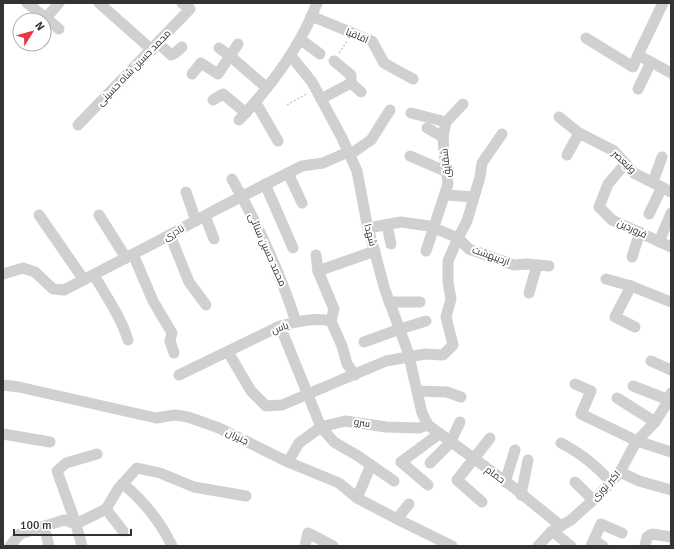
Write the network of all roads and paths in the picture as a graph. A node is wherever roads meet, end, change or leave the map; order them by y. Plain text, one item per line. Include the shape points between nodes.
1 (27, 3) edge
2 (59, 3) edge
3 (99, 3) edge
4 (317, 3) edge
5 (663, 3) edge
6 (186, 6) edge
7 (38, 12) edge
8 (51, 12) edge
9 (311, 16) junction
10 (52, 23) edge
11 (59, 29) dead end
12 (352, 33) junction
13 (586, 38) dead end
14 (300, 39) junction
15 (238, 44) dead end
16 (155, 46) junction
17 (182, 46) dead end
18 (219, 48) dead end
19 (320, 54) dead end
20 (230, 56) junction
21 (291, 56) junction
22 (638, 56) junction
23 (334, 61) joint
24 (651, 62) junction
25 (671, 73) edge
26 (192, 74) dead end
27 (413, 79) dead end
28 (351, 83) junction
29 (267, 88) junction
30 (315, 89) junction
31 (638, 89) dead end
32 (361, 92) dead end
33 (321, 99) junction
34 (213, 100) dead end
35 (256, 103) junction
36 (463, 104) dead end
37 (287, 105) dead end
38 (390, 110) dead end
39 (411, 113) dead end
40 (559, 117) dead end
41 (446, 122) junction
42 (78, 125) dead end
43 (427, 128) dead end
44 (579, 133) junction
45 (502, 134) dead end
46 (443, 137) junction
47 (278, 141) dead end
48 (349, 153) junction
49 (567, 155) dead end
50 (410, 156) dead end
51 (662, 157) dead end
52 (625, 164) junction
53 (446, 172) junction
54 (288, 173) junction
55 (232, 180) dead end
56 (265, 184) junction
57 (662, 187) edge
58 (186, 192) dead end
59 (446, 195) junction
60 (242, 196) junction
61 (473, 197) junction
62 (302, 203) dead end
63 (671, 213) edge
64 (649, 214) dead end
65 (39, 215) dead end
66 (99, 215) dead end
67 (200, 218) junction
68 (387, 225) junction
69 (434, 227) junction
70 (368, 228) junction
71 (640, 232) junction
72 (170, 235) junction
73 (458, 238) junction
74 (214, 239) dead end
75 (659, 242) junction
76 (391, 244) dead end
77 (671, 247) edge
78 (294, 248) dead end
79 (374, 251) junction
80 (426, 251) dead end
81 (316, 255) dead end
82 (130, 256) junction
83 (632, 257) dead end
84 (537, 265) junction
85 (549, 266) dead end
86 (318, 271) junction
87 (3, 274) edge
88 (89, 278) junction
89 (606, 279) dead end
90 (631, 286) junction
91 (529, 293) dead end
92 (389, 302) junction
93 (420, 302) dead end
94 (671, 302) edge
95 (206, 305) dead end
96 (331, 321) junction
97 (426, 321) dead end
98 (296, 322) junction
99 (280, 326) junction
100 (635, 327) dead end
101 (400, 329) junction
102 (128, 340) dead end
103 (364, 342) dead end
104 (228, 352) junction
105 (174, 353) dead end
106 (409, 357) junction
107 (651, 361) dead end
108 (671, 370) edge
109 (179, 375) dead end
110 (355, 375) junction
111 (575, 384) dead end
112 (3, 385) edge
113 (633, 386) dead end
114 (417, 391) junction
115 (308, 395) junction
116 (670, 396) edge
117 (462, 397) dead end
118 (617, 398) dead end
119 (460, 422) dead end
120 (655, 422) junction
121 (428, 425) junction
122 (321, 427) junction
123 (3, 434) edge
124 (439, 434) junction
125 (490, 438) dead end
126 (637, 441) junction
127 (50, 442) dead end
128 (450, 443) junction
129 (561, 443) dead end
130 (515, 450) dead end
131 (671, 452) edge
132 (97, 454) dead end
133 (473, 460) junction
134 (528, 460) dead end
135 (288, 462) junction
136 (400, 462) junction
137 (430, 463) dead end
138 (371, 465) junction
139 (620, 472) junction
140 (383, 473) junction
141 (394, 481) dead end
142 (505, 482) junction
143 (575, 482) dead end
144 (611, 482) junction
145 (123, 484) junction
146 (428, 485) dead end
147 (671, 490) edge
148 (521, 494) junction
149 (246, 496) dead end
150 (357, 498) junction
151 (593, 500) junction
152 (482, 502) dead end
153 (409, 504) dead end
154 (106, 509) junction
155 (397, 519) junction
156 (76, 524) junction
157 (44, 526) junction
158 (556, 528) junction
159 (123, 531) dead end
160 (622, 533) dead end
161 (671, 537) edge
162 (596, 544) edge
163 (10, 546) edge
164 (49, 546) edge
165 (82, 546) edge
166 (172, 546) edge
167 (305, 546) edge
168 (333, 546) edge
169 (452, 546) edge
170 (538, 546) edge
171 (572, 546) edge
172 (645, 546) edge

1 - 7 street
2 - 8 street
3 - 16 street
4 - 9 street
5 - 22 street
6 - 16 street, محمد حسین شاه حسینی
9 - 12 street, اقاقیا
9 - 14 street
10 - 11 street
12 - 23 path
12 - 27 street, اقاقیا via 372,41 384,63
13 - 22 street via 633,66
14 - 19 street
14 - 21 street
15 - 20 street
16 - 17 street via 171,55
16 - 42 street, محمد حسین شاه حسینی
18 - 20 street
20 - 26 street via 218,74 201,63
20 - 29 street
21 - 29 street
21 - 30 street, شهدا
22 - 24 street
23 - 28 street via 350,75
24 - 25 street
24 - 31 street
28 - 32 street
28 - 33 street
29 - 35 street
30 - 33 street, شهدا
30 - 37 path
33 - 48 street, شهدا
34 - 35 street via 223,94 243,117
35 - 47 street
36 - 41 street
38 - 48 street, نادری via 371,140
39 - 41 street
40 - 44 street, ولیعصر
41 - 46 street, شقایق
43 - 46 street
44 - 49 street
44 - 52 street, ولیعصر via 614,151
45 - 61 street via 482,163
46 - 53 street, شقایق
48 - 54 street, نادری via 323,163 302,166
48 - 70 street, شهدا via 357,171
50 - 53 street
51 - 57 street
52 - 57 street, ولیعصر via 634,173
52 - 71 street, فروردین via 608,184 599,207 612,220
53 - 59 street, شقایق
54 - 56 street, نادری
54 - 62 street
55 - 60 street, محمد حسین سنائی
56 - 60 street, نادری
56 - 78 street
57 - 64 street
58 - 67 street
59 - 61 street
59 - 69 street, شقایق
60 - 67 street, نادری
60 - 98 street, محمد حسین سنائی via 262,234
61 - 73 street via 467,221
63 - 75 street
65 - 88 street
66 - 82 street
67 - 72 street, نادری
67 - 74 street
68 - 69 street, اردیبهشت via 401,222
68 - 70 street, اردیبهشت
68 - 76 street
69 - 73 street, اردیبهشت
69 - 80 street, شقایق
70 - 79 street, شهدا
71 - 75 street, فروردین
71 - 83 street
72 - 82 street, نادری
72 - 95 street via 189,282
73 - 84 street, اردیبهشت via 469,249 514,265
73 - 106 street via 448,262 451,299 446,317 453,345 443,355 425,354
75 - 77 street, فروردین
79 - 86 street
79 - 92 street, شهدا
81 - 86 street
82 - 88 street, نادری
82 - 105 street via 172,333 170,341
84 - 85 street, اردیبهشت
84 - 91 street
86 - 96 street via 334,309
87 - 88 street, نادری via 23,268 36,272 53,289 64,290
88 - 102 street via 112,305
89 - 90 street
90 - 94 street
90 - 100 street via 615,317
92 - 93 street
92 - 101 street, شهدا
96 - 98 street, یاس via 323,319
96 - 110 street via 347,364
97 - 101 street
98 - 99 street, یاس
99 - 104 street, یاس
99 - 115 street
101 - 103 street
101 - 106 street, شهدا
104 - 109 street, یاس
104 - 115 street via 251,391 266,406 282,405
106 - 110 street via 386,362
106 - 114 street, شهدا
107 - 108 street
110 - 115 street
111 - 126 street via 591,391 581,414
112 - 135 street, جنیران via 156,418 175,415 188,418 219,428
113 - 116 street
114 - 117 street via 447,392
114 - 121 street, شهدا via 422,413
115 - 122 street
116 - 120 street, اکبر نوری
118 - 120 street
119 - 128 street
120 - 126 street, اکبر نوری
121 - 122 street, سرو via 419,428 386,427 345,421
121 - 124 street, حمام
122 - 135 street, سرو via 299,443
122 - 138 street via 334,442
123 - 127 street
124 - 128 street, حمام
124 - 136 street
125 - 133 street
126 - 131 street
126 - 139 street, اکبر نوری
128 - 133 street, حمام
128 - 137 street
129 - 144 street via 578,452
130 - 142 street
132 - 156 street via 66,463 57,471
133 - 142 street, حمام
133 - 152 street via 457,480
134 - 148 street
135 - 150 street, جنیران via 339,483
136 - 140 street
136 - 146 street
138 - 140 street
138 - 150 street
139 - 144 street, اکبر نوری
139 - 147 street via 639,482
140 - 141 street
142 - 148 street, حمام
143 - 151 street
144 - 151 street, اکبر نوری
145 - 149 street via 137,468 160,473 194,487
145 - 154 street
145 - 166 street via 139,497
148 - 158 street, حمام
150 - 155 street, جنیران
151 - 158 street, اکبر نوری via 571,520
153 - 155 street
154 - 156 street
154 - 159 street
155 - 169 street, جنیران
156 - 157 street via 64,520
156 - 165 street
157 - 163 street via 20,534
157 - 164 street
158 - 170 street, اکبر نوری
158 - 171 street, حمام
160 - 162 street via 601,524
161 - 172 street via 652,534 647,536
167 - 168 street via 308,533

